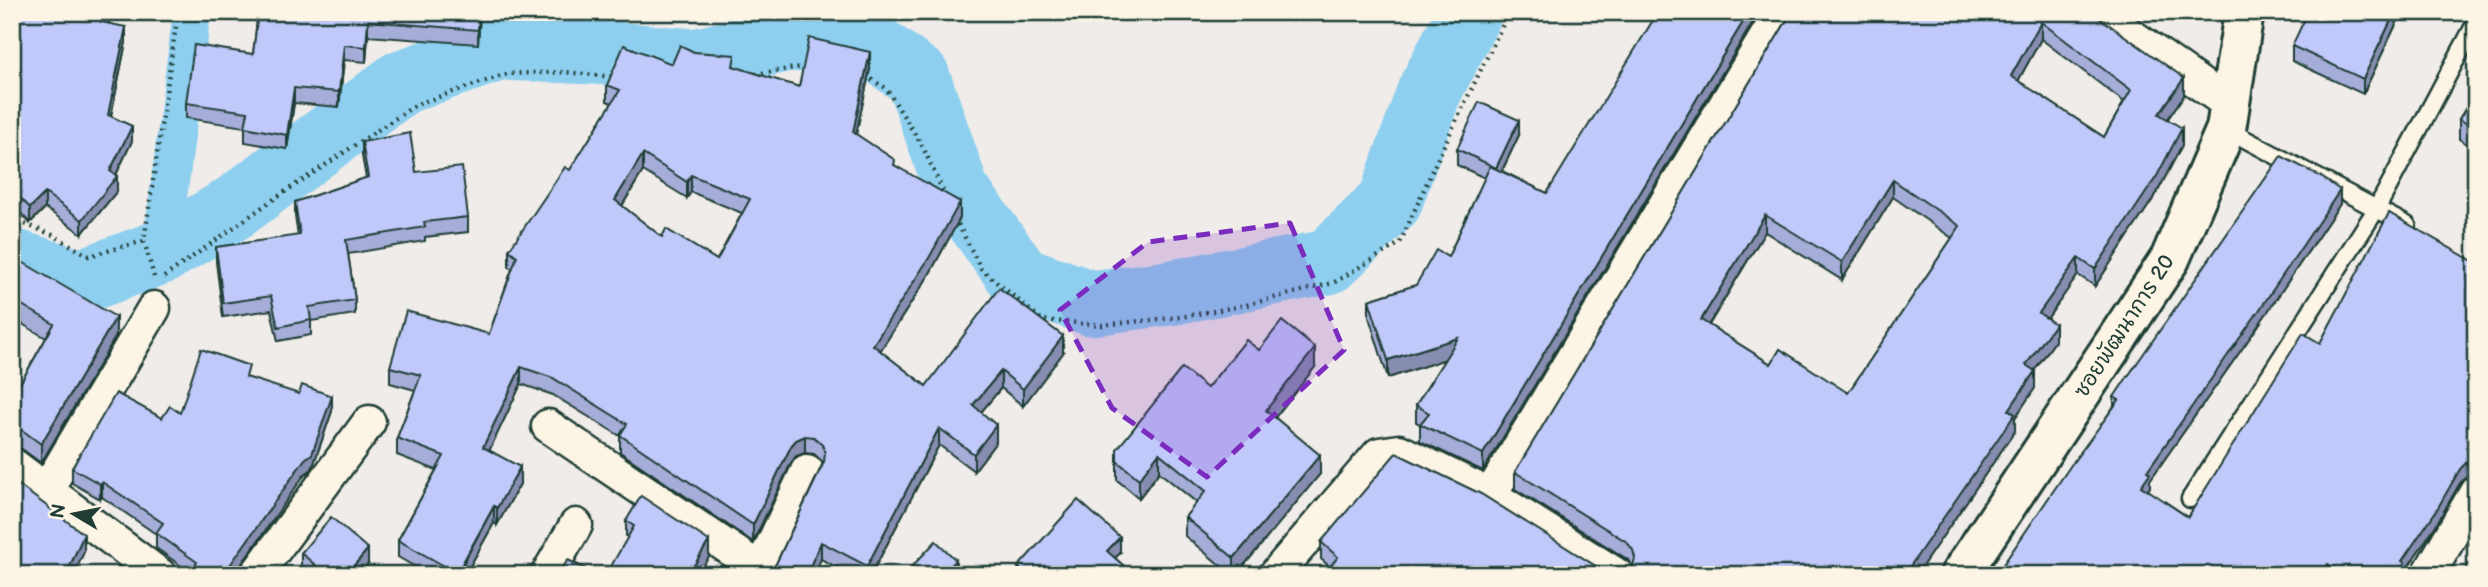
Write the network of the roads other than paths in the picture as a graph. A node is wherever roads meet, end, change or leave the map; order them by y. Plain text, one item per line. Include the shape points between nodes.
1 (1781, 12) edge
2 (2098, 12) edge
3 (2244, 12) edge
4 (2475, 24) edge
5 (2228, 117) junction
6 (2377, 208) junction
7 (2421, 233) edge
8 (154, 308) dead end
9 (369, 422) dead end
10 (548, 426) dead end
11 (12, 464) edge
12 (807, 471) dead end
13 (47, 489) junction
14 (2476, 492) edge
15 (1490, 495) junction
16 (2190, 499) dead end
17 (576, 525) dead end
18 (759, 572) edge
19 (160, 575) edge
20 (256, 575) edge
21 (547, 575) edge
22 (1275, 575) edge
23 (1617, 575) edge
24 (1961, 575) edge
25 (2428, 575) edge

1 - 15 street
2 - 5 street
3 - 5 street, ซอยพัฒนาการ 20
4 - 6 lane
5 - 6 lane
5 - 24 street, ซอยพัฒนาการ 20 via 2170,259
6 - 7 lane
6 - 16 lane
8 - 13 street
9 - 20 street
10 - 18 street
11 - 13 street
12 - 18 street
13 - 19 street
14 - 25 street
15 - 22 street via 1399,451 1379,454
15 - 23 street
17 - 21 street

